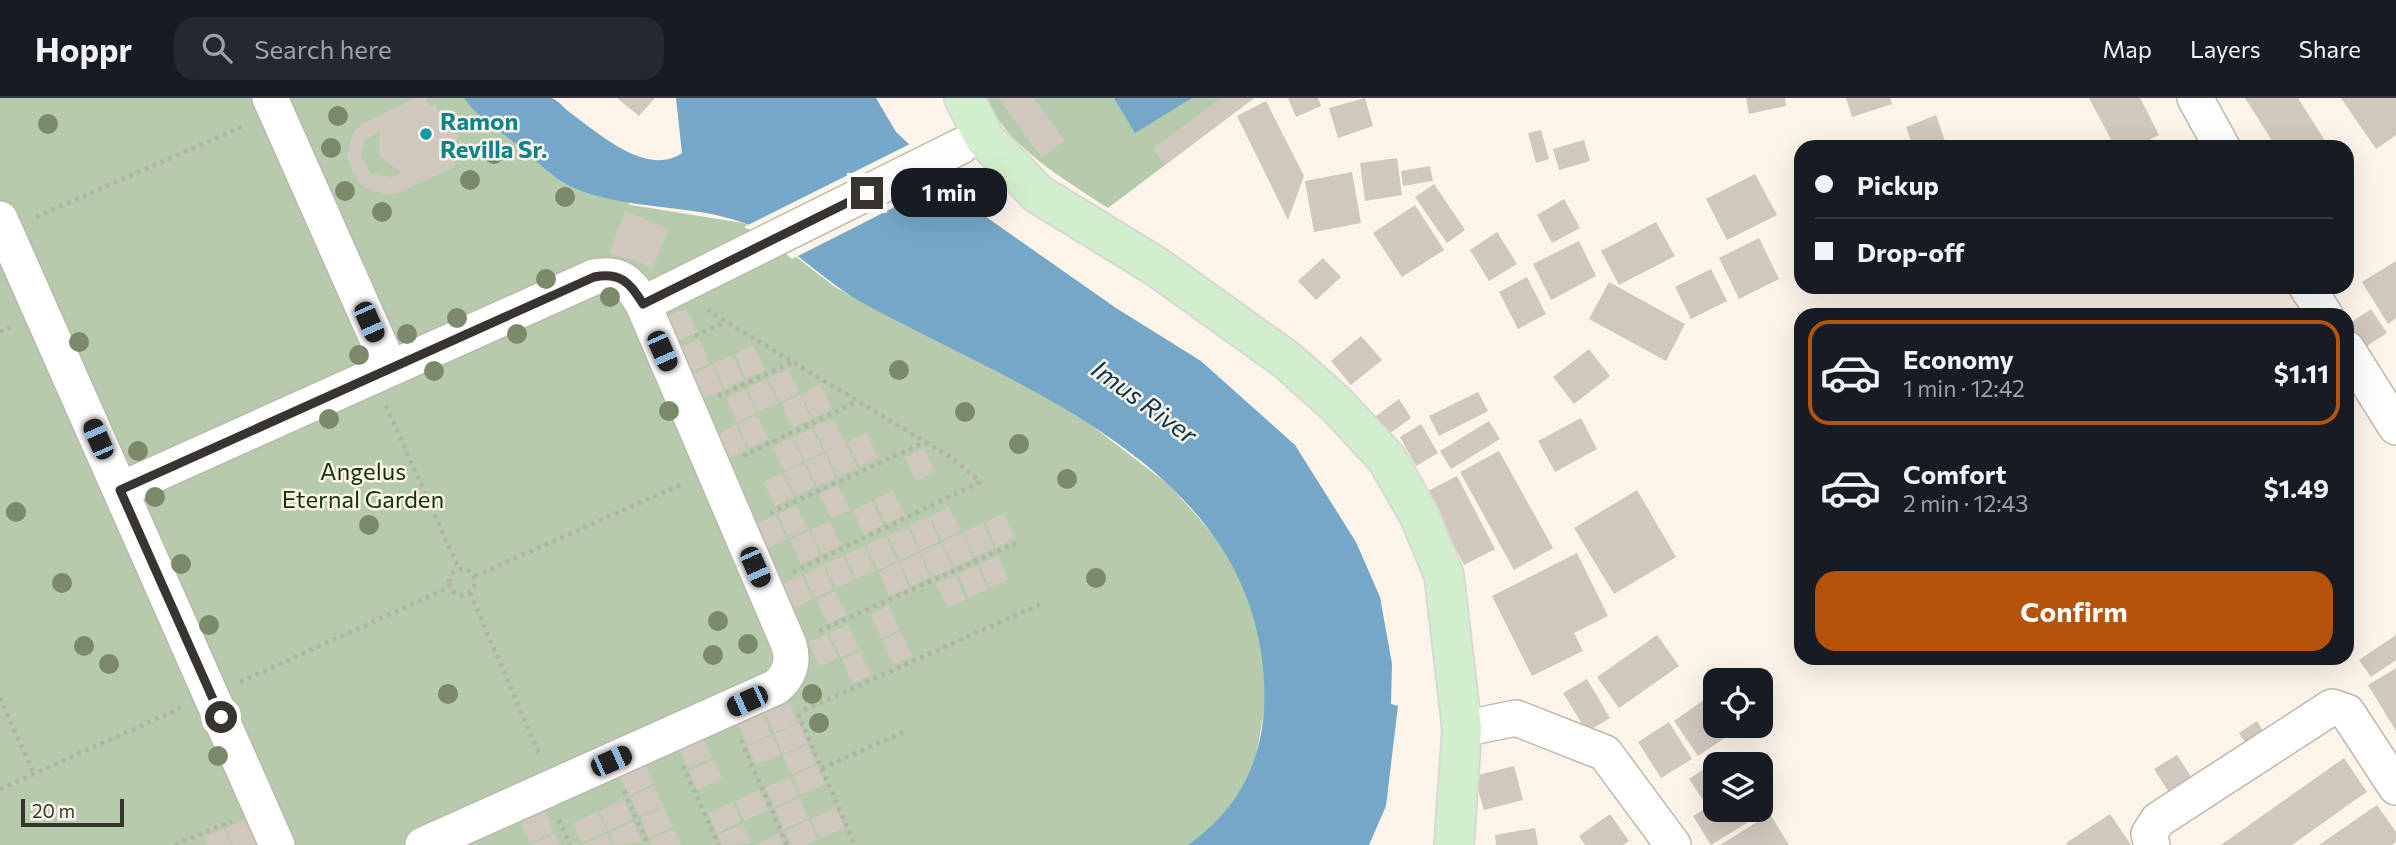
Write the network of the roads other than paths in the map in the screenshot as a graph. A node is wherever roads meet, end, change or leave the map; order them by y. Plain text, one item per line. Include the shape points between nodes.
1 (964, 98) edge
2 (2194, 98) edge
3 (273, 105) edge
4 (2217, 140) edge
5 (961, 146) dead end
6 (3, 225) edge
7 (643, 304) junction
8 (2354, 360) edge
9 (381, 372) junction
10 (2396, 427) edge
11 (120, 490) junction
12 (1462, 729) junction
13 (2396, 787) edge
14 (277, 845) edge
15 (423, 845) edge
16 (1454, 845) edge
17 (1673, 845) edge
18 (2152, 845) edge

1 - 12 main road via 985,139 1038,194 1157,267 1288,361 1387,459 1419,515 1444,575
2 - 4 street
3 - 9 street
5 - 7 street
6 - 11 street
7 - 9 street via 620,276 594,277
7 - 15 street via 789,645 792,663 776,687
8 - 10 street
9 - 11 street
11 - 14 street
12 - 16 main road
12 - 17 street via 1517,718 1605,753
13 - 18 street via 2347,712 2332,707 2158,820 2149,834

